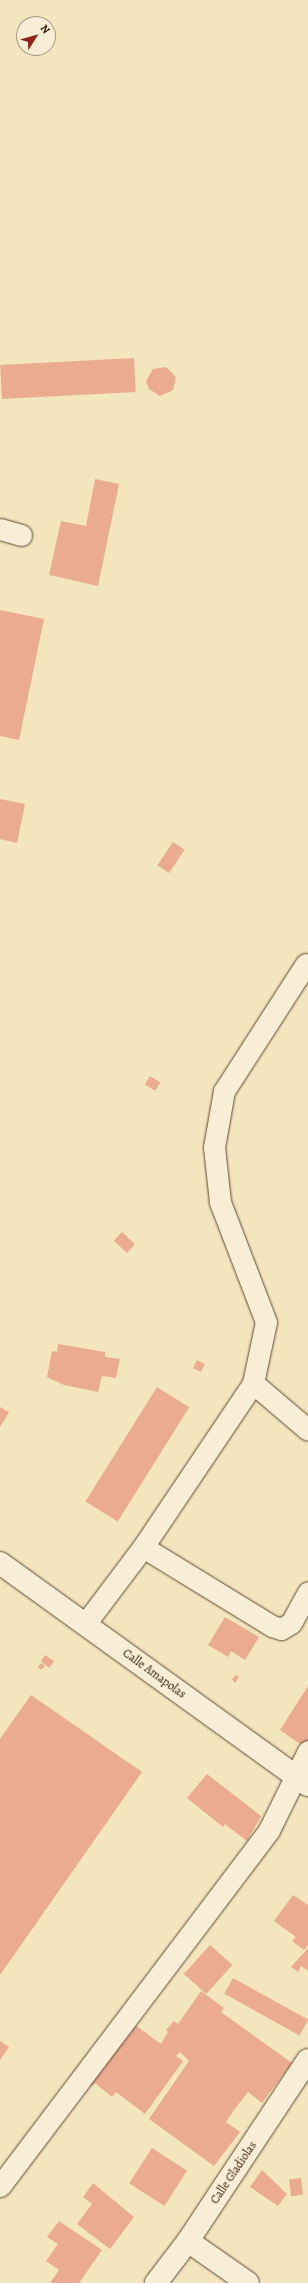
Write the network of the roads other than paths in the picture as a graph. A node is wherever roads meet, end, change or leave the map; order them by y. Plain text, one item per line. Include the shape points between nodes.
1 (0, 529) edge
2 (21, 535) dead end
3 (306, 964) dead end
4 (253, 1383) junction
5 (308, 1430) edge
6 (143, 1547) junction
7 (0, 1563) edge
8 (308, 1592) edge
9 (85, 1624) junction
10 (308, 1751) edge
11 (301, 1780) edge
12 (308, 2060) edge
13 (301, 2088) edge
14 (0, 2186) edge
15 (188, 2241) junction
16 (156, 2283) edge
17 (248, 2283) edge

1 - 2 lane
3 - 4 lane via 224,1091 214,1147 220,1202 266,1322
4 - 5 lane
4 - 6 lane
6 - 8 lane via 272,1626 282,1629 291,1623
6 - 9 lane
7 - 9 street, Calle Amapolas
9 - 11 street, Calle Amapolas
10 - 11 lane
11 - 14 lane via 269,1830
12 - 13 street, Calle Gladiolas
13 - 15 street, Calle Gladiolas
15 - 16 street, Calle Gladiolas
15 - 17 street

